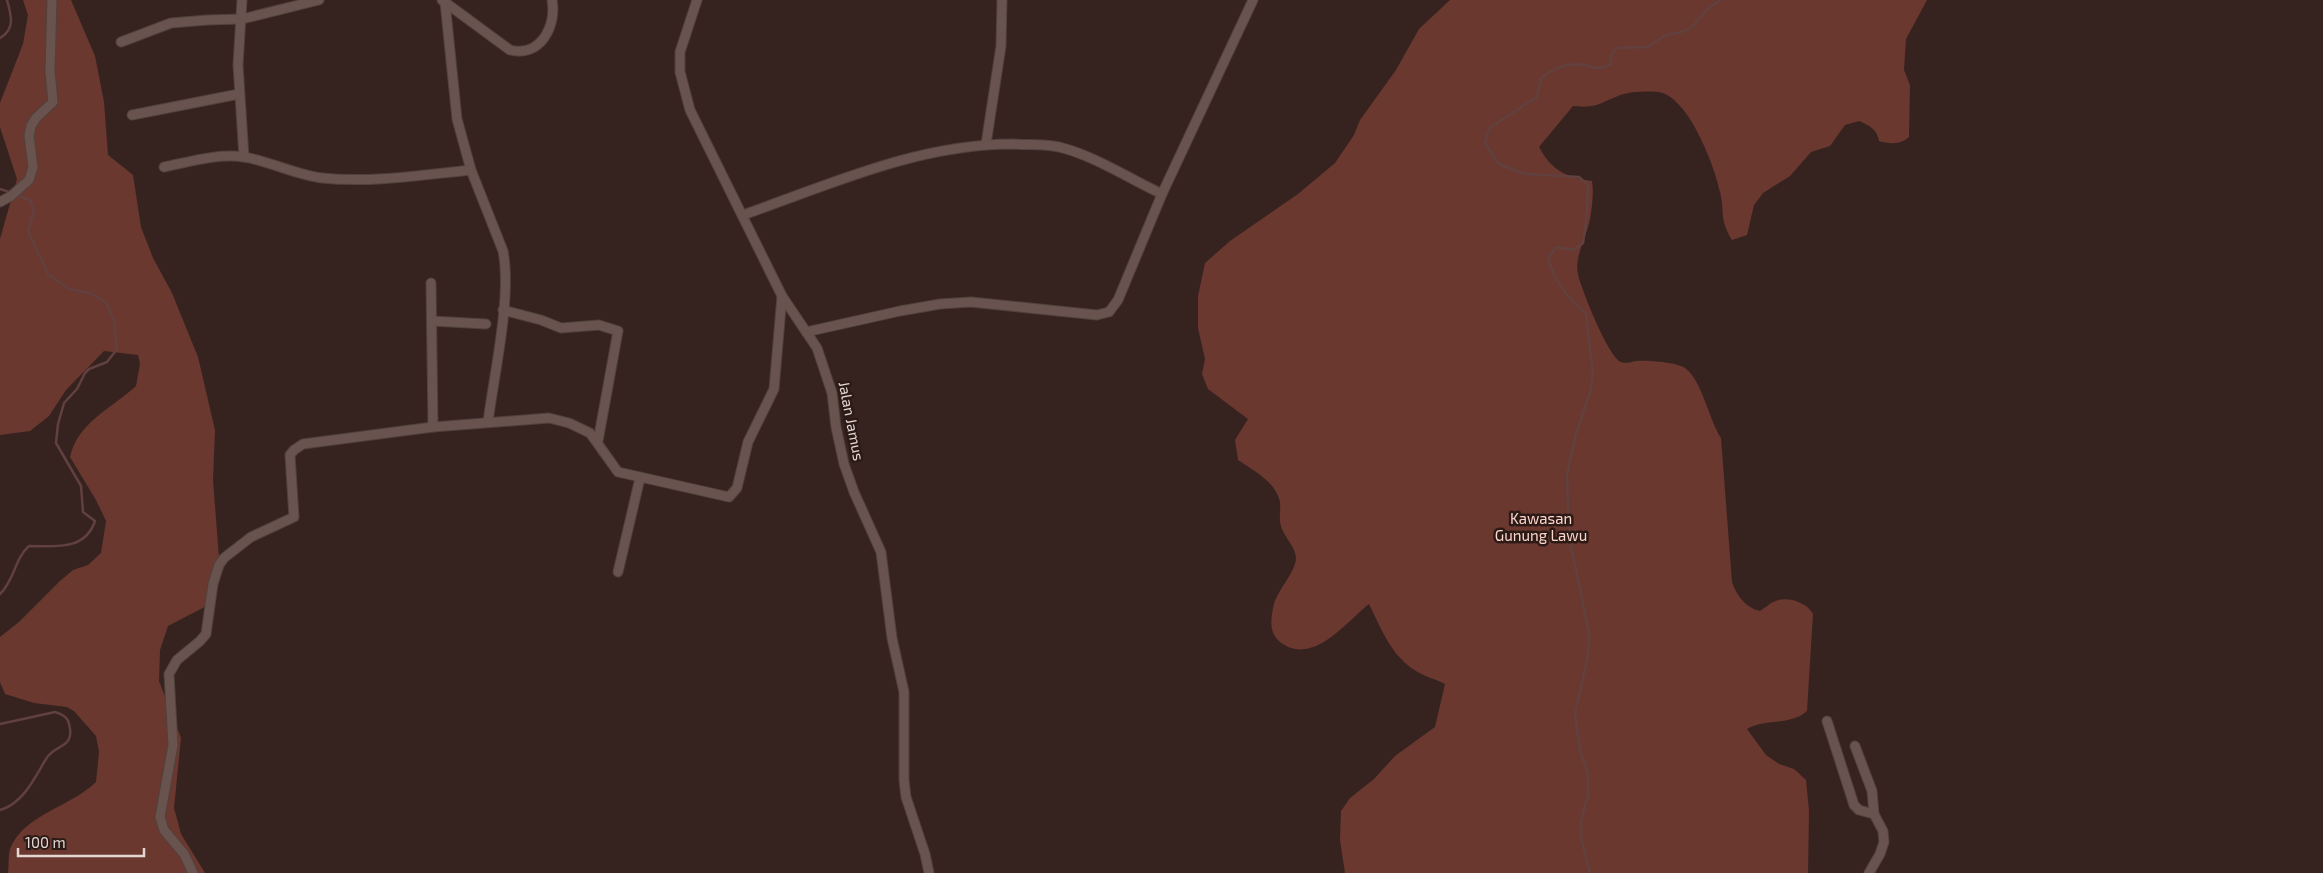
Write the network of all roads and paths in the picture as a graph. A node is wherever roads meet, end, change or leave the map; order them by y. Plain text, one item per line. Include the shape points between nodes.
1 (52, 0) edge
2 (242, 0) edge
3 (319, 0) edge
4 (552, 0) edge
5 (696, 0) edge
6 (1002, 0) edge
7 (1253, 0) edge
8 (443, 1) edge
9 (242, 19) junction
10 (121, 42) dead end
11 (239, 94) junction
12 (132, 116) dead end
13 (986, 144) junction
14 (244, 157) junction
15 (164, 167) dead end
16 (471, 170) junction
17 (1162, 194) junction
18 (0, 202) edge
19 (743, 215) junction
20 (431, 283) dead end
21 (782, 296) junction
22 (502, 310) junction
23 (432, 321) junction
24 (486, 324) dead end
25 (806, 332) junction
26 (488, 422) junction
27 (433, 427) junction
28 (598, 441) junction
29 (640, 478) junction
30 (618, 572) dead end
31 (1828, 721) dead end
32 (1855, 746) dead end
33 (1874, 814) junction
34 (193, 873) edge
35 (929, 873) edge
36 (1870, 873) edge

1 - 18 street via 50,72 53,102 31,126 32,173 14,193
2 - 9 street
3 - 9 street
4 - 8 street via 549,31 535,47 519,52 510,50
5 - 19 street, Jalan Jamus via 680,52 683,89 707,147
6 - 13 street via 1001,46
7 - 17 street
8 - 16 street via 453,100
9 - 10 street via 171,24
9 - 11 street via 238,52
11 - 12 street
11 - 14 street
13 - 17 street via 1058,147
13 - 19 street via 939,150 890,163
14 - 15 street
14 - 16 street via 298,173 337,179 390,178
16 - 22 street via 502,251 506,279
17 - 25 street via 1118,300 1109,312 1092,315 971,302 940,304
19 - 21 street, Jalan Jamus
20 - 23 street
21 - 25 street, Jalan Jamus
21 - 29 street via 774,388 748,442 733,496 725,498
22 - 26 street
22 - 28 street via 562,328 599,325 617,330 619,336
23 - 24 street
23 - 27 street
25 - 35 street, Jalan Jamus via 826,369 844,464 881,552 892,638 904,692 906,796 926,854
26 - 27 street
26 - 28 street via 557,420 584,430
27 - 34 street via 298,446 290,455 294,517 251,537 219,564 206,634 177,660 167,684 173,745 160,817 164,830 184,854
28 - 29 street via 613,468
29 - 30 street
31 - 33 street via 1854,805 1859,810
32 - 33 street via 1869,779
33 - 36 street via 1883,831 1884,842

